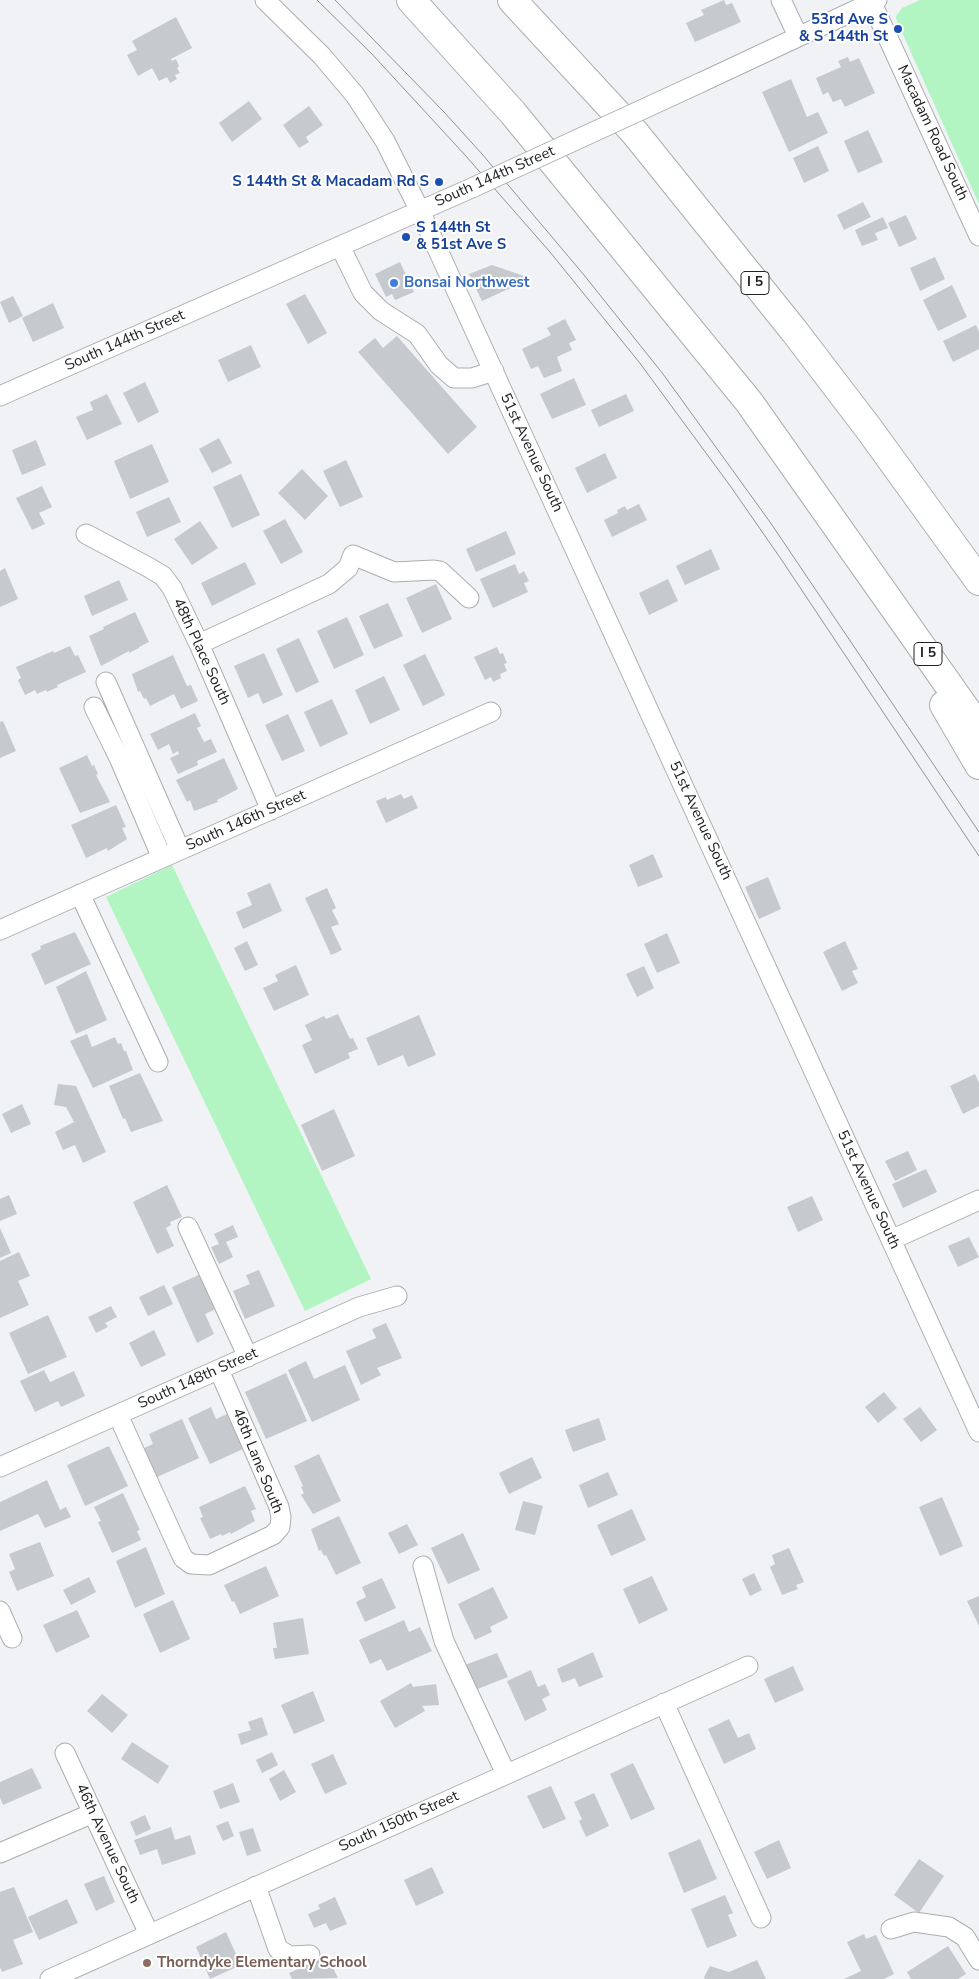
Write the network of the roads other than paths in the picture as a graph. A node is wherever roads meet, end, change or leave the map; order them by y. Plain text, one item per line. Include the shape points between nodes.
1 (265, 0) edge
2 (411, 0) edge
3 (435, 0) edge
4 (512, 0) edge
5 (781, 0) edge
6 (875, 1) edge
7 (798, 36) junction
8 (512, 113) junction
9 (420, 211) junction
10 (979, 236) edge
11 (340, 246) junction
12 (494, 371) junction
13 (0, 396) edge
14 (86, 534) dead end
15 (876, 580) junction
16 (979, 582) edge
17 (469, 598) dead end
18 (198, 644) junction
19 (106, 682) dead end
20 (94, 707) dead end
21 (491, 712) dead end
22 (979, 728) edge
23 (979, 765) edge
24 (271, 810) junction
25 (180, 850) junction
26 (162, 858) junction
27 (80, 894) junction
28 (0, 930) edge
29 (158, 1062) dead end
30 (979, 1200) edge
31 (188, 1227) dead end
32 (891, 1240) junction
33 (397, 1296) dead end
34 (248, 1356) junction
35 (219, 1370) junction
36 (118, 1415) junction
37 (979, 1432) edge
38 (0, 1467) edge
39 (423, 1566) dead end
40 (0, 1611) edge
41 (12, 1638) dead end
42 (748, 1666) dead end
43 (664, 1703) junction
44 (65, 1753) dead end
45 (506, 1774) junction
46 (93, 1813) junction
47 (0, 1853) edge
48 (256, 1886) junction
49 (761, 1918) dead end
50 (891, 1929) dead end
51 (149, 1934) junction
52 (310, 1954) dead end
53 (979, 1960) edge
54 (50, 1979) edge

1 - 9 street via 356,95
2 - 8 highway, I 5
3 - 8 highway, I 5
4 - 16 highway, I 5 via 641,140 801,339
5 - 7 street
6 - 7 street, South 144th Street
6 - 10 street, Macadam Road South
7 - 9 street, South 144th Street, bridge
8 - 15 highway, I 5 via 749,402
9 - 11 street, South 144th Street
9 - 12 street, 51st Avenue South
11 - 12 street via 363,293 381,311 416,334 439,365 454,378 472,378
11 - 13 street, South 144th Street
12 - 32 street, 51st Avenue South
14 - 18 street, 48th Place South via 163,576 172,588
15 - 22 highway, I 5
15 - 23 highway
17 - 18 street via 440,571 394,572 353,555 348,568 329,584
18 - 24 street, 48th Place South
19 - 25 street
20 - 26 street
21 - 24 street, South 146th Street
24 - 25 street, South 146th Street
25 - 26 street, South 146th Street
26 - 27 street, South 146th Street
27 - 28 street, South 146th Street
27 - 29 street
30 - 32 street
31 - 34 street
32 - 37 street, 51st Avenue South
33 - 34 street, South 148th Street via 359,1307
34 - 35 street, South 148th Street
35 - 36 street, South 148th Street
35 - 36 street, 46th Lane South via 281,1517 280,1527 273,1535 209,1565 191,1564 183,1558
36 - 38 street, South 148th Street
39 - 45 street via 444,1641
40 - 41 street
42 - 43 street, South 150th Street
43 - 45 street, South 150th Street
43 - 49 street
44 - 46 street, 46th Avenue South
45 - 48 street, South 150th Street
46 - 47 street
46 - 51 street, 46th Avenue South
48 - 51 street, South 150th Street
48 - 52 street via 278,1949 290,1956
50 - 53 street via 914,1922 949,1927 965,1937
51 - 54 street, South 150th Street

